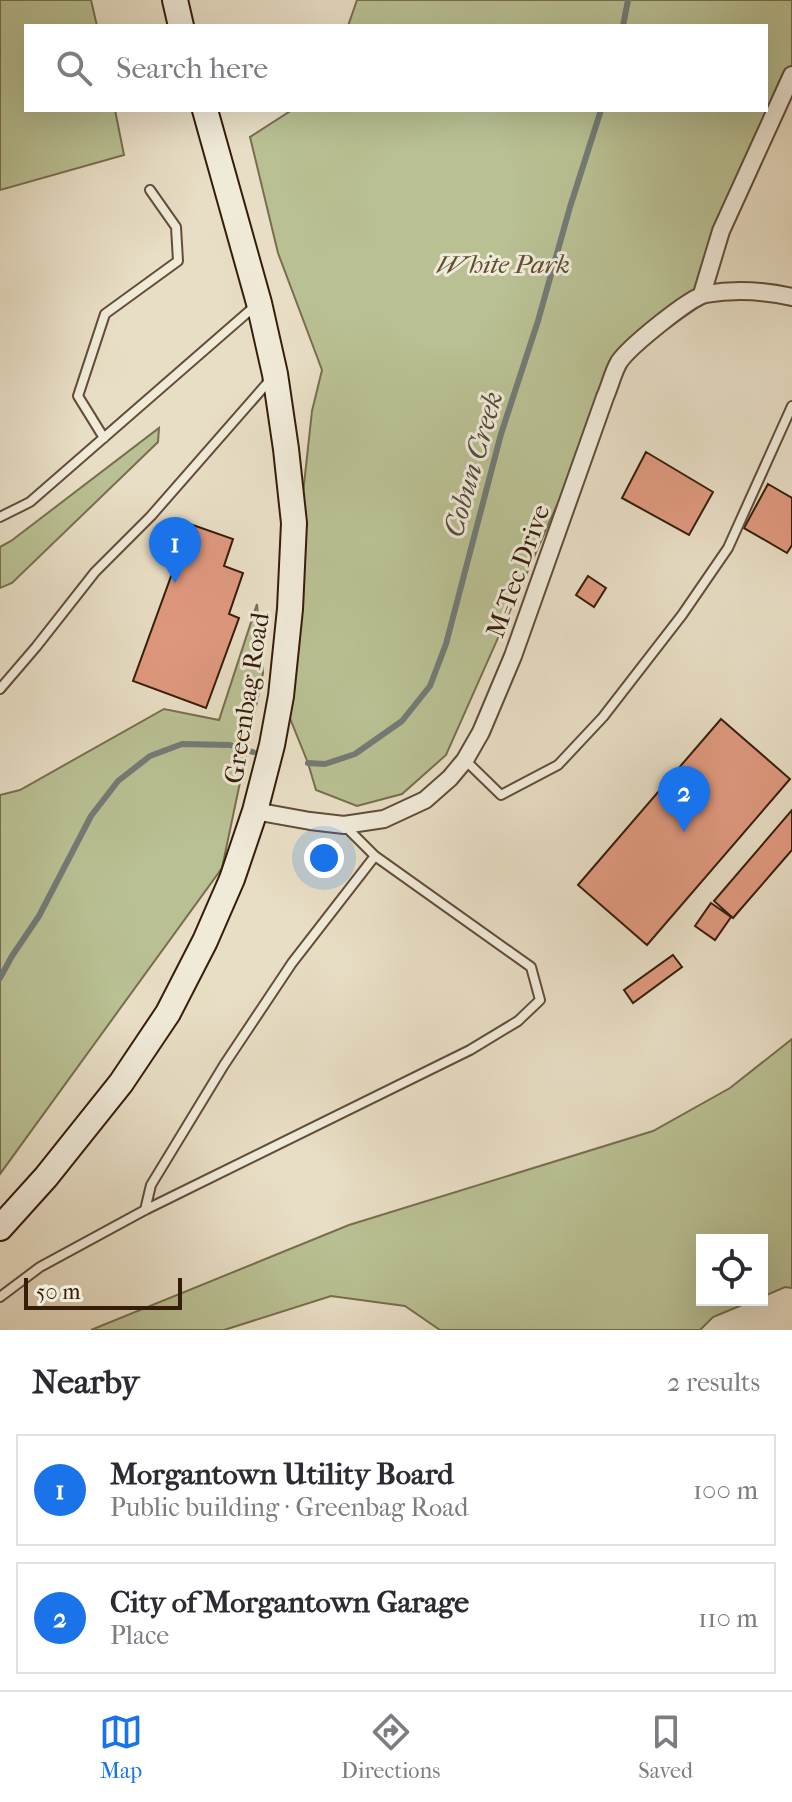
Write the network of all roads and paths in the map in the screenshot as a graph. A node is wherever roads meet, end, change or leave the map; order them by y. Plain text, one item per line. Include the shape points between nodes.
1 (175, 0) edge
2 (181, 24) edge
3 (792, 75) edge
4 (206, 112) edge
5 (150, 190) dead end
6 (702, 294) junction
7 (792, 297) edge
8 (259, 303) junction
9 (275, 374) junction
10 (792, 406) edge
11 (104, 438) junction
12 (0, 517) edge
13 (0, 689) edge
14 (465, 760) junction
15 (255, 811) junction
16 (344, 825) junction
17 (375, 856) junction
18 (145, 1210) junction
19 (0, 1228) edge
20 (0, 1297) edge

1 - 2 main road
3 - 6 street via 721,231
4 - 8 main road, Greenbag Road
5 - 11 lane via 176,227 178,261 105,314 78,396
6 - 7 street via 737,291
6 - 14 street, M-Tec Drive via 643,337 619,363 513,656
8 - 9 main road, Greenbag Road
8 - 11 lane
9 - 13 lane via 95,572
9 - 15 main road, Greenbag Road via 294,523 281,696
10 - 14 lane via 728,548 603,717 558,765 501,795
11 - 12 lane via 30,502
14 - 16 street, M-Tec Drive via 425,800 384,819
15 - 16 street, M-Tec Drive
15 - 19 main road, Greenbag Road via 232,879 168,1013 121,1083
16 - 17 lane
17 - 18 lane via 292,963 224,1065 151,1185
17 - 18 lane via 531,967 540,1000 518,1021 470,1050
18 - 20 lane via 40,1267

